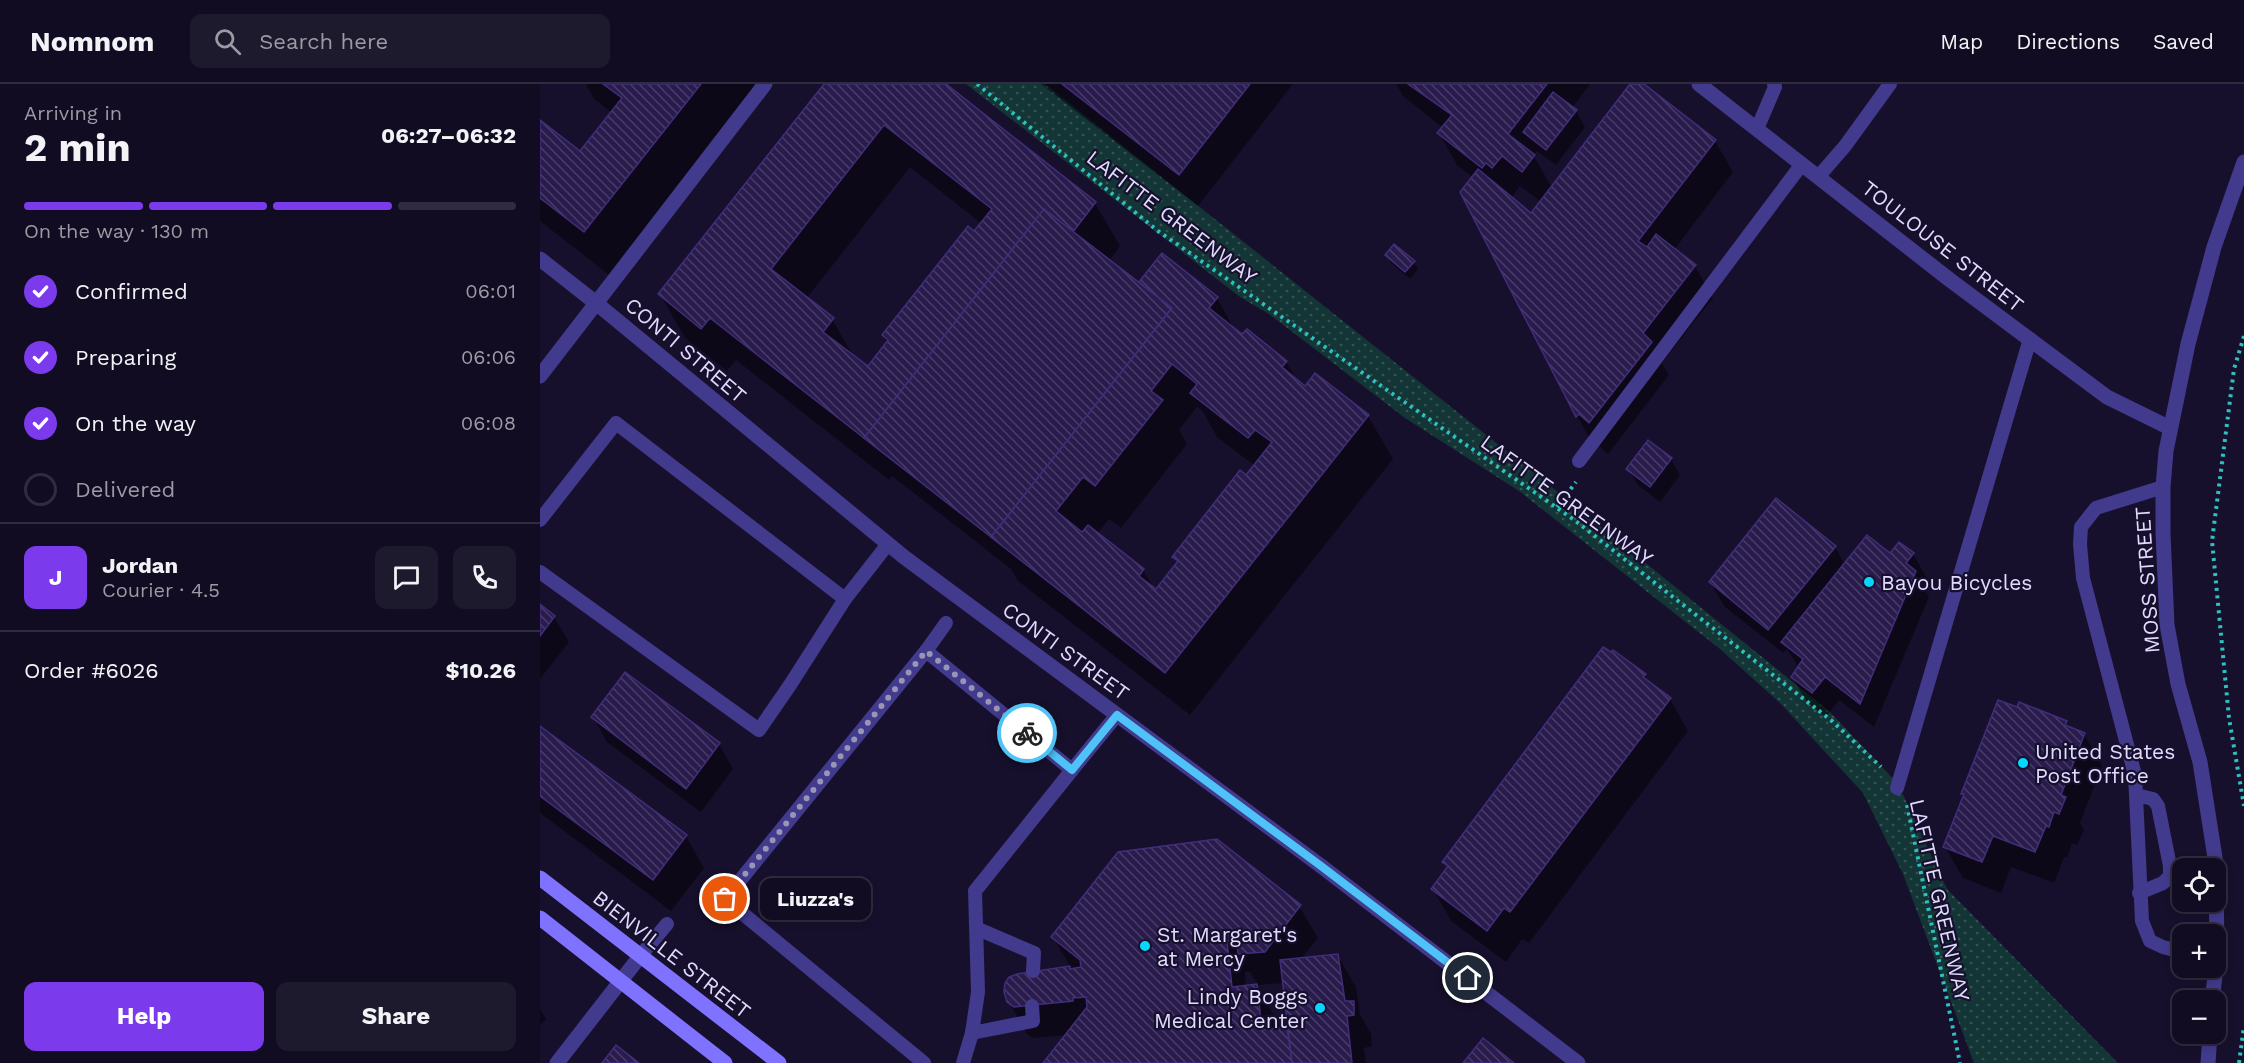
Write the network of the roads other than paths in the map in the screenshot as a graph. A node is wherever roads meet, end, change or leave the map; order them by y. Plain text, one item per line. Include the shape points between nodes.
1 (765, 84) edge
2 (1699, 84) edge
3 (1774, 84) edge
4 (1890, 84) edge
5 (1757, 129) junction
6 (2244, 162) edge
7 (1802, 164) junction
8 (1819, 176) junction
9 (540, 259) edge
10 (596, 303) junction
11 (2030, 339) junction
12 (540, 376) edge
13 (2170, 428) junction
14 (1579, 461) dead end
15 (2163, 487) junction
16 (540, 520) edge
17 (888, 544) junction
18 (540, 572) edge
19 (845, 599) junction
20 (946, 623) dead end
21 (926, 651) junction
22 (1117, 715) junction
23 (1072, 770) junction
24 (1897, 788) road end
25 (2136, 795) junction
26 (540, 878) edge
27 (2139, 893) junction
28 (540, 918) edge
29 (667, 924) dead end
30 (2216, 924) edge
31 (978, 929) junction
32 (2172, 949) edge
33 (641, 955) junction
34 (1033, 971) dead end
35 (621, 981) junction
36 (1032, 1006) dead end
37 (972, 1033) junction
38 (2209, 1044) edge
39 (557, 1063) edge
40 (725, 1063) edge
41 (778, 1063) edge
42 (924, 1063) edge
43 (963, 1063) edge
44 (1578, 1063) edge
45 (2208, 1063) edge

1 - 10 street
2 - 5 street, TOULOUSE STREET
3 - 5 lane
4 - 8 lane
5 - 7 street, TOULOUSE STREET
6 - 13 street, MOSS STREET via 2214,248
7 - 8 street, TOULOUSE STREET
7 - 14 lane
8 - 11 street, TOULOUSE STREET
9 - 10 street, CONTI STREET
10 - 12 street
10 - 17 street, CONTI STREET
11 - 13 street, TOULOUSE STREET via 2108,397
11 - 24 lane
13 - 15 street, MOSS STREET
15 - 25 lane via 2096,508 2080,527 2084,578 2135,775
15 - 30 street, MOSS STREET via 2167,625 2178,684 2200,762 2216,864
16 - 19 lane via 616,423
17 - 19 lane
17 - 22 street, CONTI STREET
18 - 19 lane via 759,730
20 - 21 lane
21 - 23 lane
21 - 42 lane via 725,899
22 - 23 lane
22 - 44 street, CONTI STREET
23 - 31 lane via 975,891
25 - 27 lane
25 - 27 lane via 2153,799 2158,806 2170,866 2170,876 2163,883
26 - 33 street, BIENVILLE STREET
27 - 32 lane via 2142,921 2150,941
28 - 35 street
29 - 33 lane
31 - 34 lane via 1034,953
31 - 37 lane via 978,992
33 - 35 street
33 - 41 street, BIENVILLE STREET
35 - 39 street
35 - 40 street
36 - 37 lane via 1033,1021
37 - 43 lane
38 - 45 street

